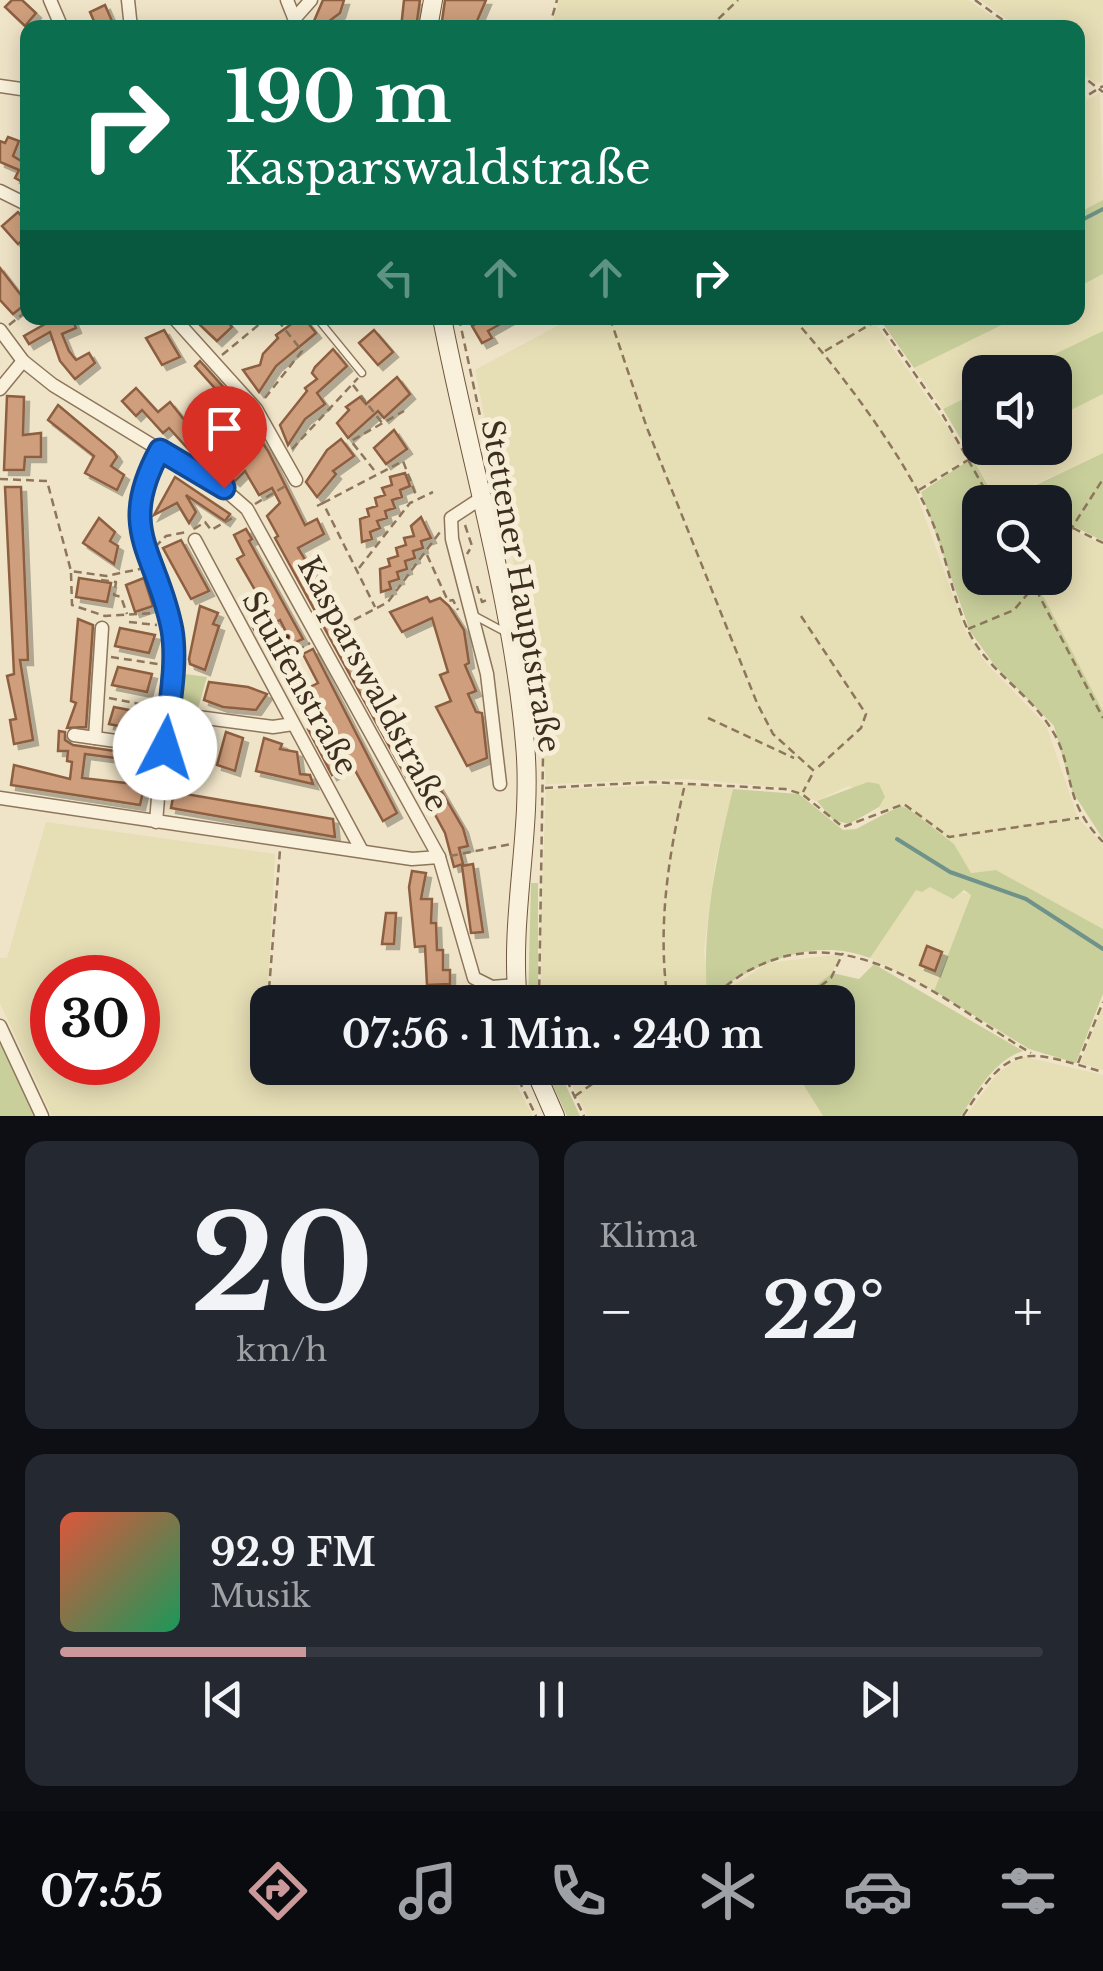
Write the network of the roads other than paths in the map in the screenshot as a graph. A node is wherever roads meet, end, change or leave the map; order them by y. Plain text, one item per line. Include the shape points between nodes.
1 (181, 325) edge
2 (323, 325) edge
3 (443, 325) edge
4 (2, 335) edge
5 (24, 361) junction
6 (362, 373) road end
7 (0, 389) edge
8 (160, 450) junction
9 (291, 482) road end
10 (480, 499) junction
11 (194, 540) dead end
12 (476, 616) junction
13 (102, 628) dead end
14 (508, 636) junction
15 (168, 711) junction
16 (294, 724) junction
17 (74, 735) dead end
18 (95, 738) junction
19 (165, 748) junction
20 (500, 784) dead end
21 (0, 798) edge
22 (156, 822) junction
23 (362, 851) junction
24 (438, 857) junction
25 (488, 985) edge
26 (517, 985) edge
27 (0, 1026) edge
28 (541, 1085) edge
29 (42, 1116) edge
30 (555, 1116) edge

1 - 9 street via 256,409
2 - 6 lane
3 - 10 street, Stettener Hauptstraße
4 - 5 street, Kasparswaldstraße
5 - 7 street
5 - 8 street, Kasparswaldstraße
8 - 15 street via 143,490 138,530 168,619
8 - 24 street, Kasparswaldstraße via 248,509
10 - 12 street via 451,518
10 - 14 street, Stettener Hauptstraße
11 - 16 street, Stuifenstraße
12 - 14 lane
12 - 20 street
13 - 18 street
14 - 26 street, Stettener Hauptstraße via 527,782
15 - 16 street via 273,727
15 - 19 street
16 - 23 street, Stuifenstraße
17 - 18 street
18 - 19 street
19 - 22 street
21 - 22 street
22 - 23 street
23 - 24 street
24 - 25 street, Kasparswaldstraße via 474,978
27 - 29 street
28 - 30 street

